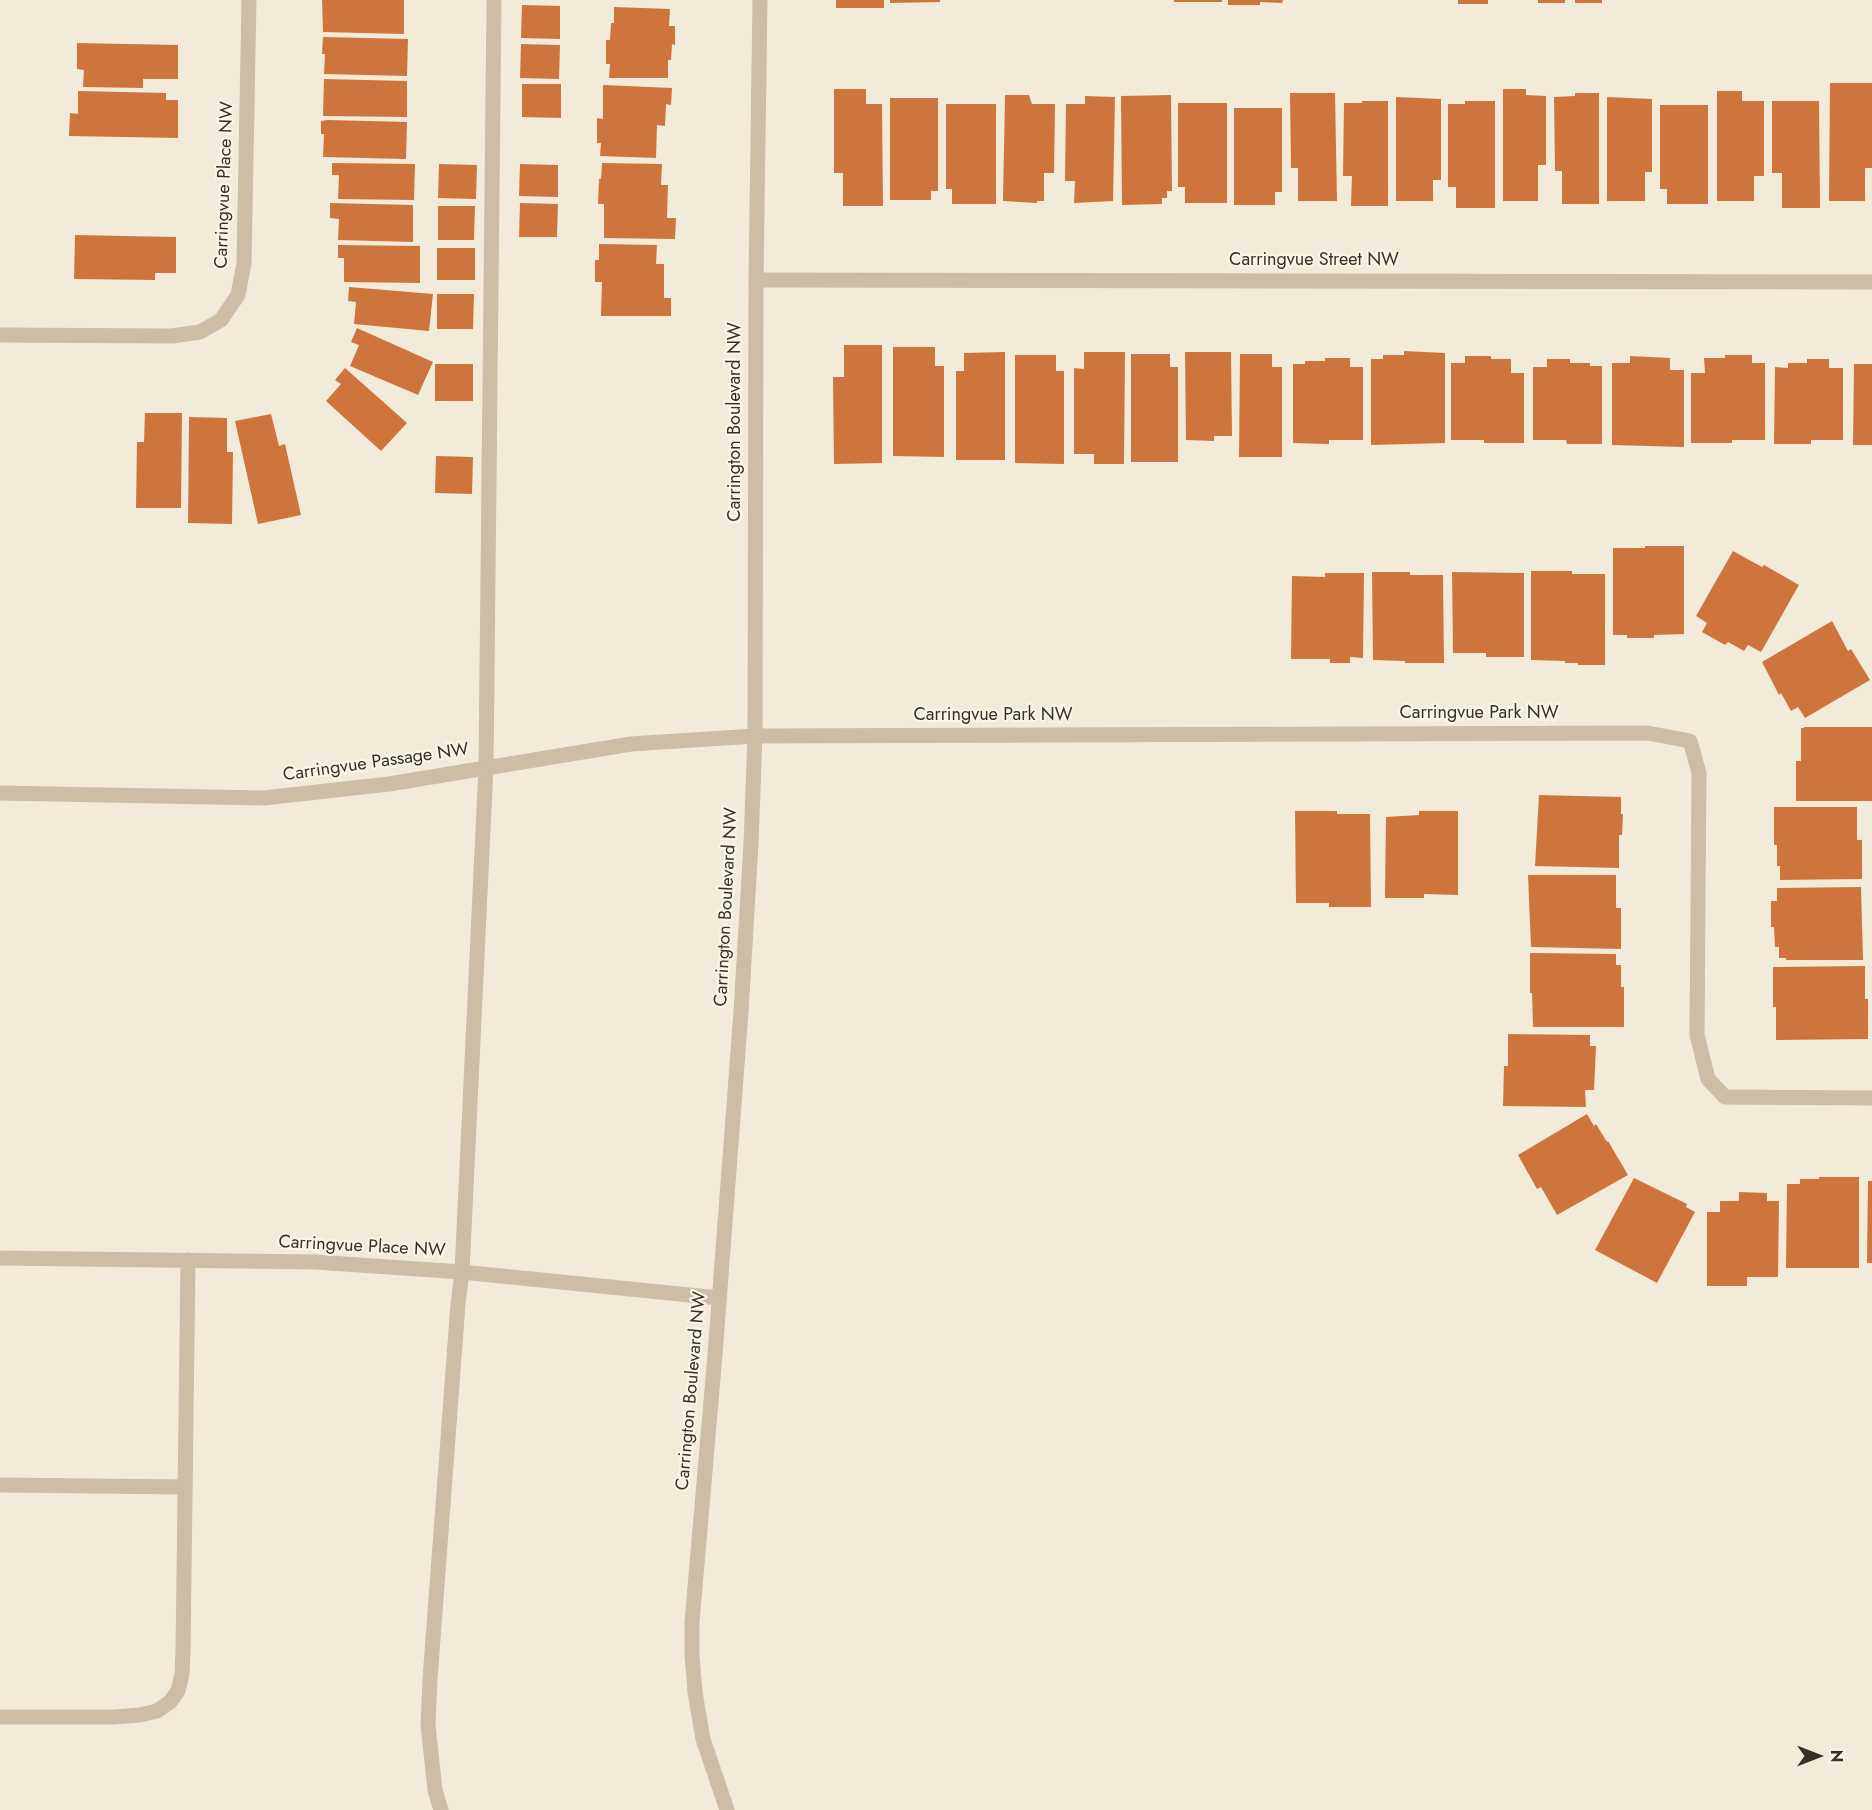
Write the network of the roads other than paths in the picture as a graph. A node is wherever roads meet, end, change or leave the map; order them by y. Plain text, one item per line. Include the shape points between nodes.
1 (249, 0) edge
2 (494, 0) edge
3 (760, 0) edge
4 (756, 280) junction
5 (1872, 282) edge
6 (0, 335) edge
7 (755, 736) junction
8 (486, 767) junction
9 (0, 793) edge
10 (1872, 1098) edge
11 (0, 1258) edge
12 (188, 1260) junction
13 (462, 1272) junction
14 (720, 1298) junction
15 (0, 1485) edge
16 (185, 1487) junction
17 (0, 1717) edge
18 (441, 1810) edge
19 (727, 1810) edge

1 - 6 street, Carringvue Place NW via 244,263 238,295 222,320 200,332 163,337
2 - 8 street
3 - 4 street, Carrington Boulevard NW
4 - 5 street, Carringvue Street NW
4 - 7 street, Carrington Boulevard NW
7 - 8 street, Carringvue Passage NW via 631,744
7 - 10 street, Carringvue Park NW via 1648,733 1690,741 1699,773 1698,1035 1708,1078 1725,1097
7 - 14 street, Carrington Boulevard NW
8 - 9 street, Carringvue Passage NW via 389,784 264,798
8 - 13 street
11 - 12 street, Carringvue Place NW
12 - 13 street, Carringvue Place NW via 315,1262
12 - 16 street
13 - 14 street, Carringvue Place NW
13 - 18 street via 428,1725
14 - 19 street, Carrington Boulevard NW via 692,1655 703,1739
15 - 16 street
16 - 17 street via 182,1674 178,1691 170,1702 156,1711 114,1718

